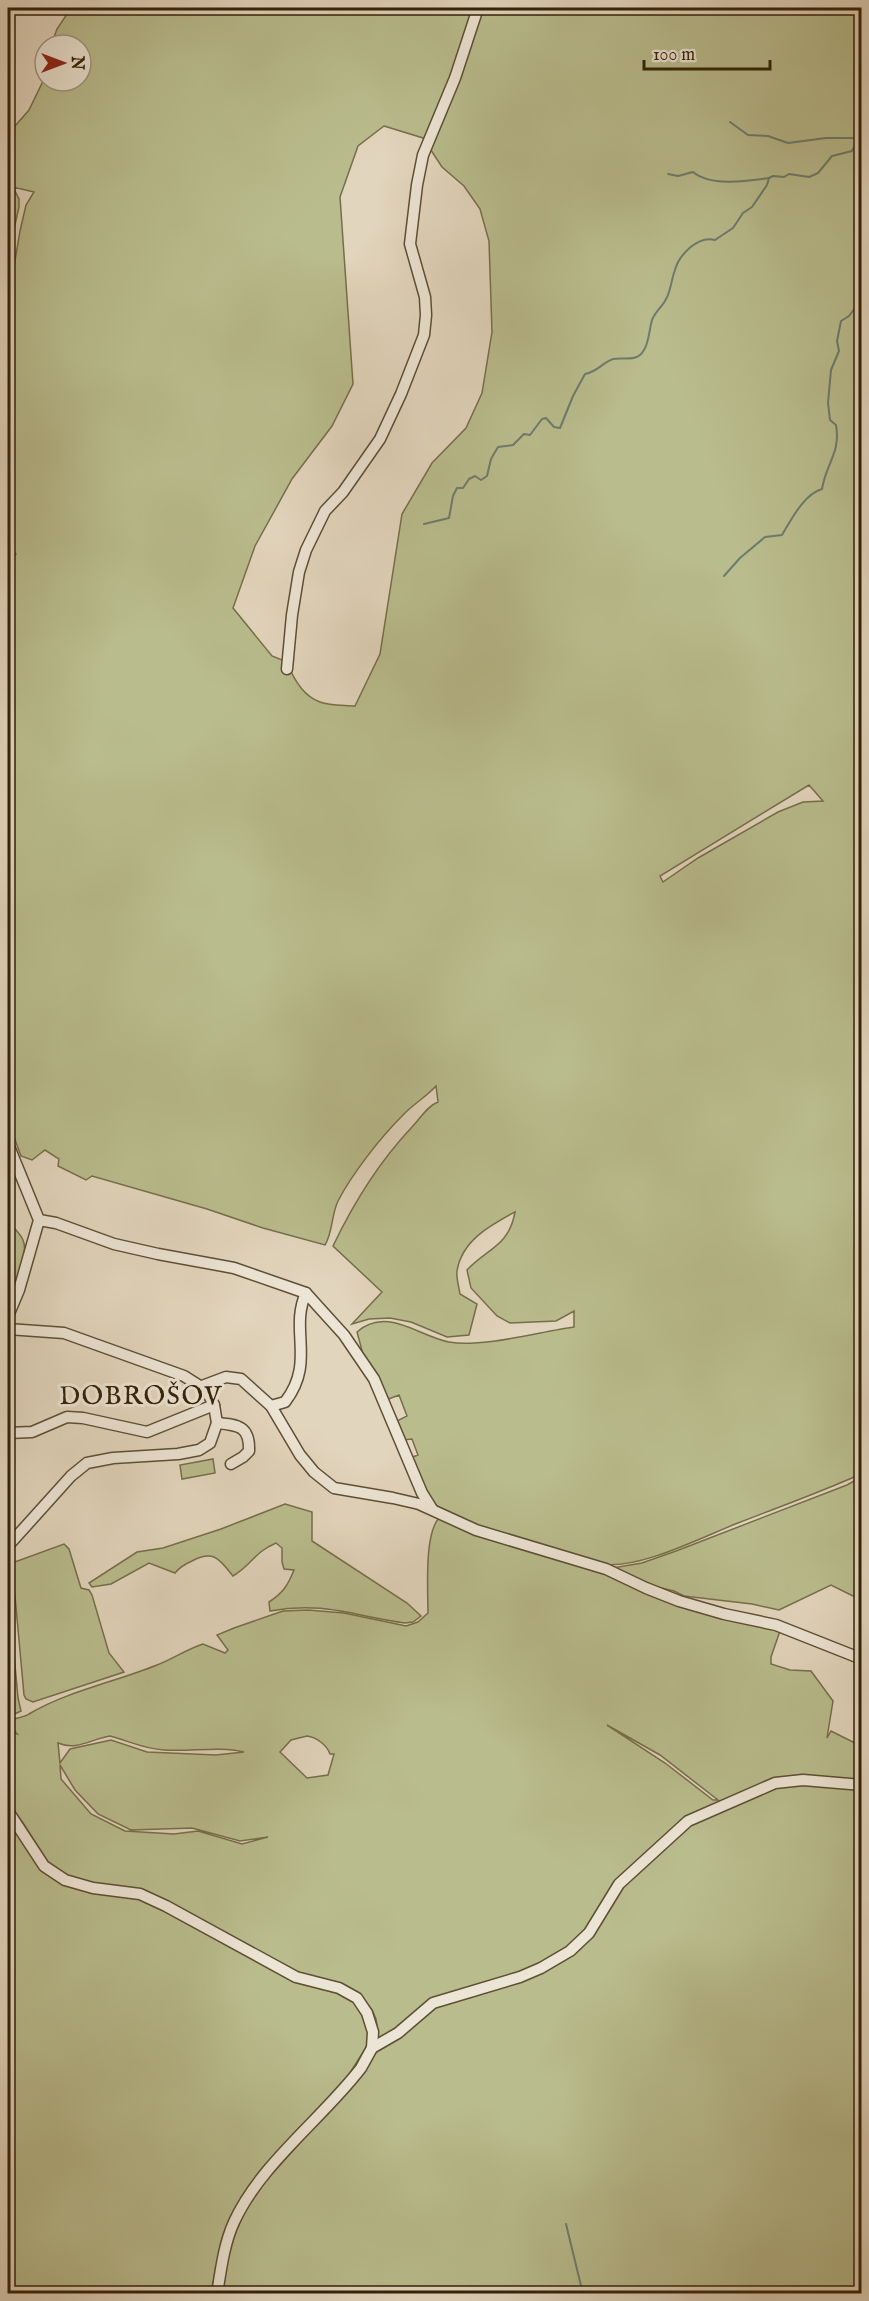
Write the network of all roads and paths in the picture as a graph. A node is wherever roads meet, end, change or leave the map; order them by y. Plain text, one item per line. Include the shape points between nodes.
1 (478, 8) edge
2 (287, 669) dead end
3 (8, 1144) edge
4 (39, 1220) junction
5 (306, 1293) junction
6 (8, 1316) edge
7 (8, 1329) edge
8 (202, 1386) junction
9 (285, 1402) junction
10 (214, 1405) junction
11 (271, 1406) junction
12 (282, 1423) junction
13 (217, 1424) junction
14 (8, 1433) edge
15 (231, 1464) dead end
16 (432, 1509) junction
17 (8, 1546) edge
18 (861, 1659) edge
19 (861, 1785) edge
20 (8, 1811) edge
21 (372, 2048) junction
22 (217, 2294) edge

1 - 2 street via 455,78 431,131 415,194 411,244 425,297 424,335 380,439 325,511 306,550 298,572
3 - 4 street
4 - 5 street via 56,1222 114,1244 234,1268
4 - 6 street
5 - 9 street via 300,1373
5 - 16 street via 366,1364
7 - 8 street via 77,1336
8 - 10 street
8 - 11 street via 226,1377 242,1378
9 - 11 street
9 - 12 street
10 - 13 street
10 - 14 street via 147,1432 67,1417 32,1432
11 - 12 street
12 - 16 street via 300,1455 334,1488
13 - 15 street via 237,1425 248,1437 249,1451
13 - 17 street via 210,1443 199,1450 87,1463
16 - 18 street via 476,1530 606,1569 680,1601 776,1625
19 - 21 street via 803,1780 775,1783 688,1821 619,1884 589,1933 570,1951 520,1977 433,2003 398,2033
20 - 21 street via 44,1866 65,1880 140,1894 296,1977 339,1988 357,1998 371,2021
21 - 22 street via 352,2079 250,2194 230,2232

